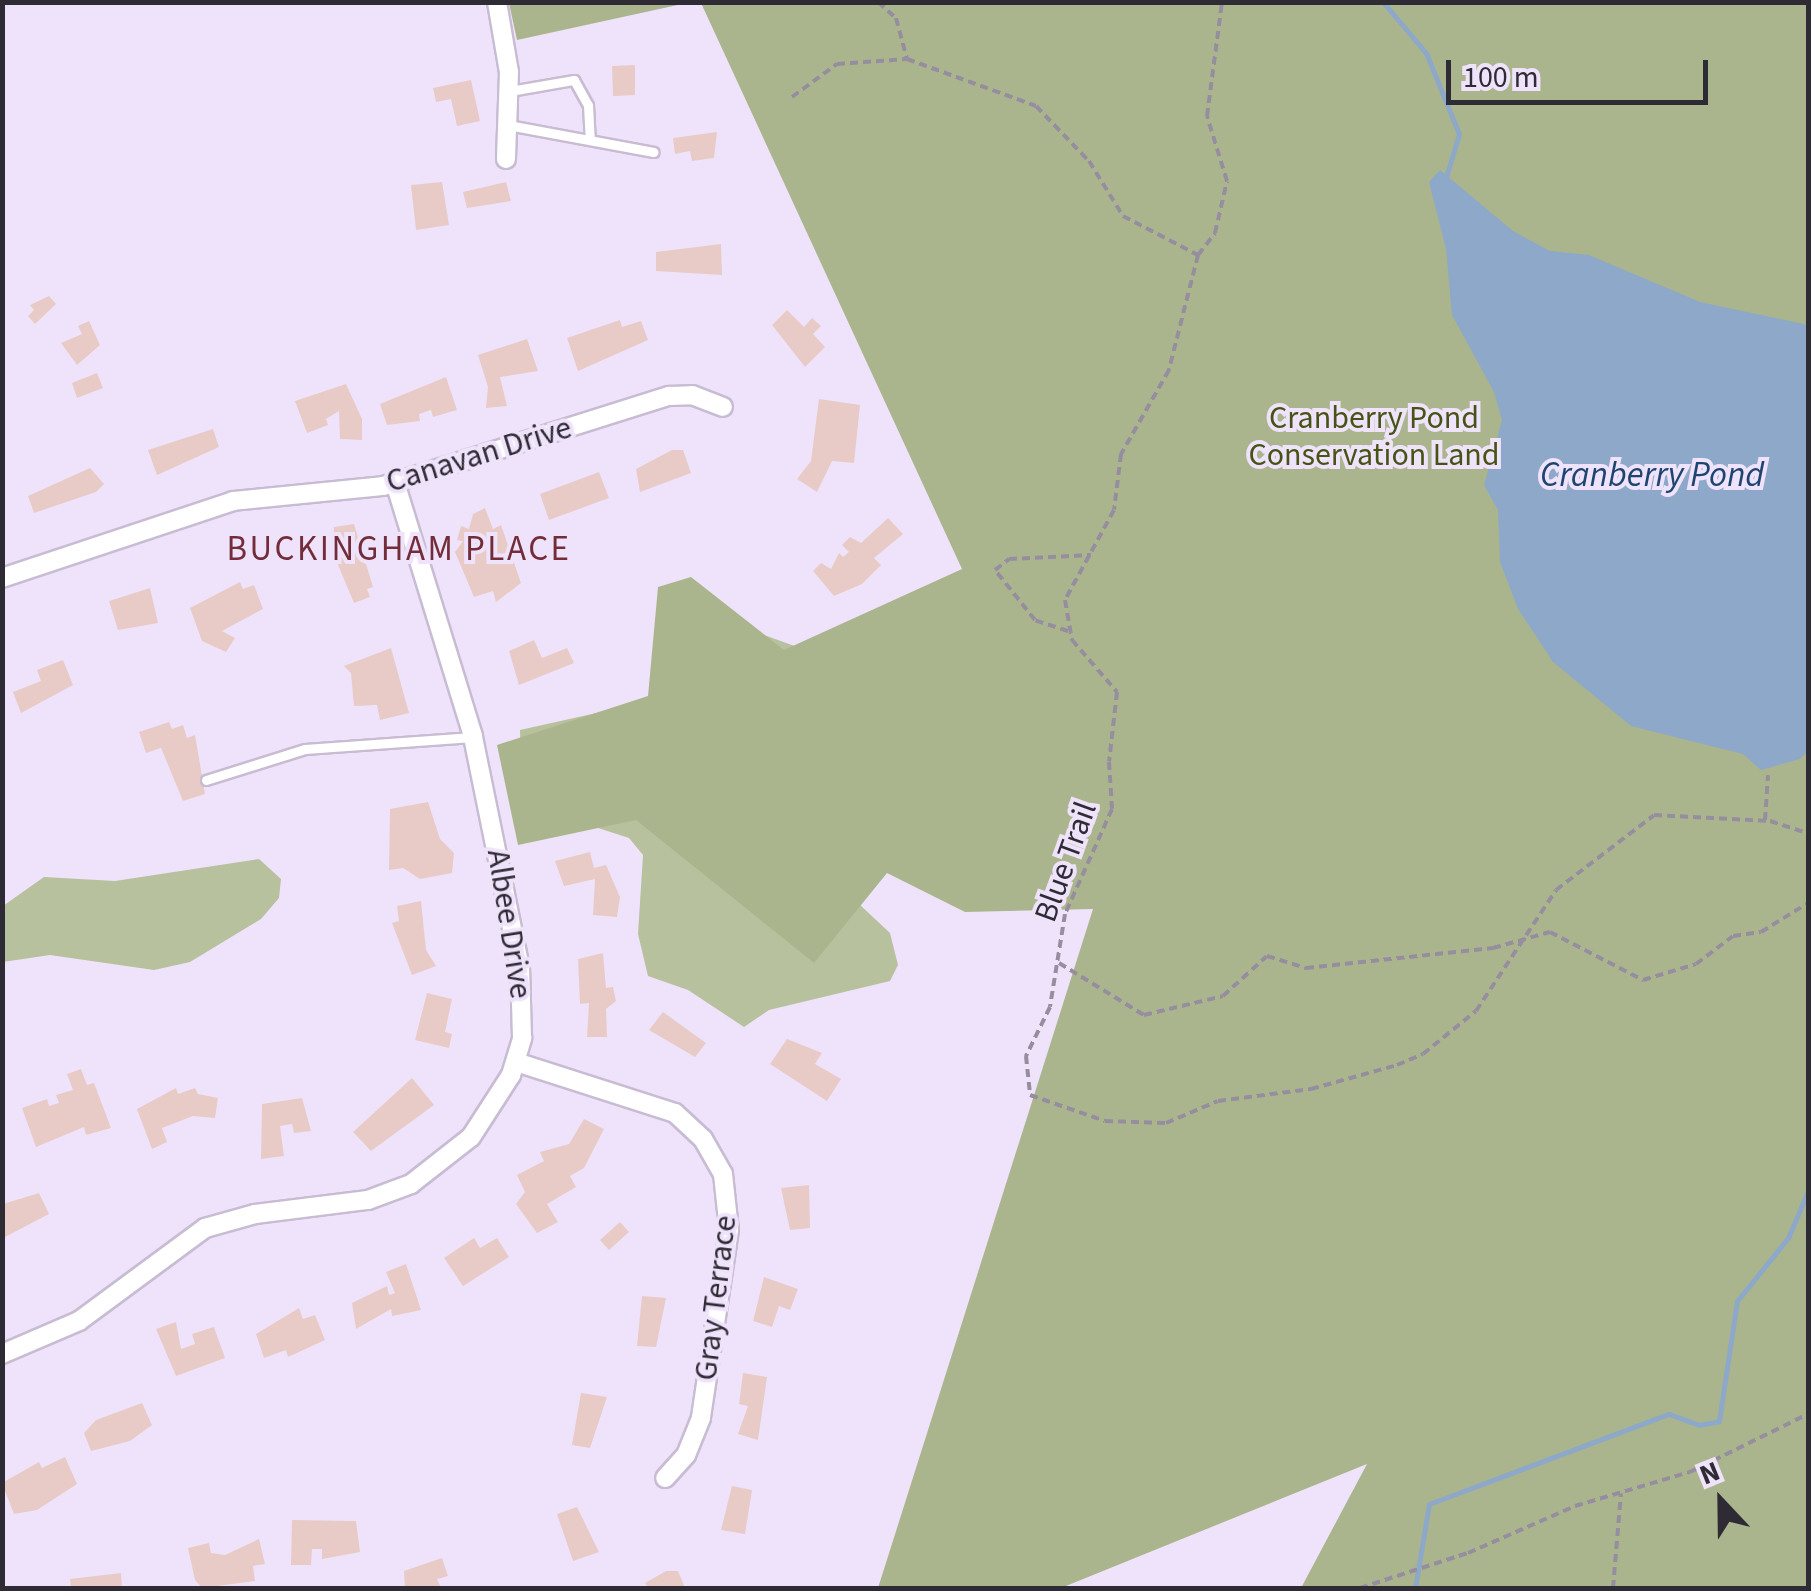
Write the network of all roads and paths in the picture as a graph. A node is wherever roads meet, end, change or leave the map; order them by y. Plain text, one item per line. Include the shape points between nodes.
1 (497, 2) edge
2 (878, 2) edge
3 (1222, 2) edge
4 (906, 59) junction
5 (510, 91) junction
6 (792, 96) dead end
7 (508, 125) junction
8 (590, 140) junction
9 (654, 152) dead end
10 (506, 158) dead end
11 (1198, 255) junction
12 (723, 406) dead end
13 (395, 483) junction
14 (1090, 554) junction
15 (2, 578) edge
16 (1068, 631) junction
17 (473, 736) junction
18 (1768, 774) dead end
19 (206, 780) dead end
20 (1764, 820) junction
21 (1808, 833) edge
22 (1808, 903) edge
23 (1526, 941) junction
24 (1059, 963) junction
25 (516, 1062) junction
26 (2, 1354) edge
27 (1808, 1414) edge
28 (666, 1478) dead end
29 (1621, 1493) junction
30 (1360, 1588) edge
31 (1613, 1588) edge

1 - 5 street
2 - 4 path via 896,18
3 - 11 path via 1207,116 1226,180 1215,233
4 - 6 path via 837,64
4 - 11 path via 1036,106 1089,162 1123,216
5 - 7 street
5 - 8 lane via 574,80 588,105
7 - 8 lane
7 - 10 street
8 - 9 lane
11 - 14 path via 1170,370 1121,454 1120,492
12 - 13 street, Canavan Drive via 692,395 668,396
13 - 15 street, Canavan Drive via 233,500
13 - 17 street, Albee Drive
14 - 16 path via 1065,600
14 - 16 path via 1008,560 996,570 1035,620
16 - 24 path, Blue Trail via 1112,683 1119,708 1109,762 1110,821 1065,914
17 - 19 lane via 306,749
17 - 25 street, Albee Drive via 522,981
18 - 20 path
20 - 21 path, Blue Trail
20 - 23 path, Blue Trail via 1654,815 1556,890
22 - 23 path via 1761,932 1733,936 1696,964 1643,980 1567,936 1550,932
23 - 24 path via 1306,968 1267,956 1223,996 1144,1015
23 - 24 path, Blue Trail via 1487,999 1423,1054 1311,1089 1218,1101 1166,1123 1105,1121 1030,1094 1026,1056 1050,1007
25 - 26 street, Albee Drive via 471,1137 411,1184 368,1200 255,1214 205,1228 79,1321
25 - 28 street, Gray Terrace via 674,1113 703,1138 722,1174 729,1230 701,1418 686,1455
27 - 29 path via 1690,1472
29 - 30 path
29 - 31 path

